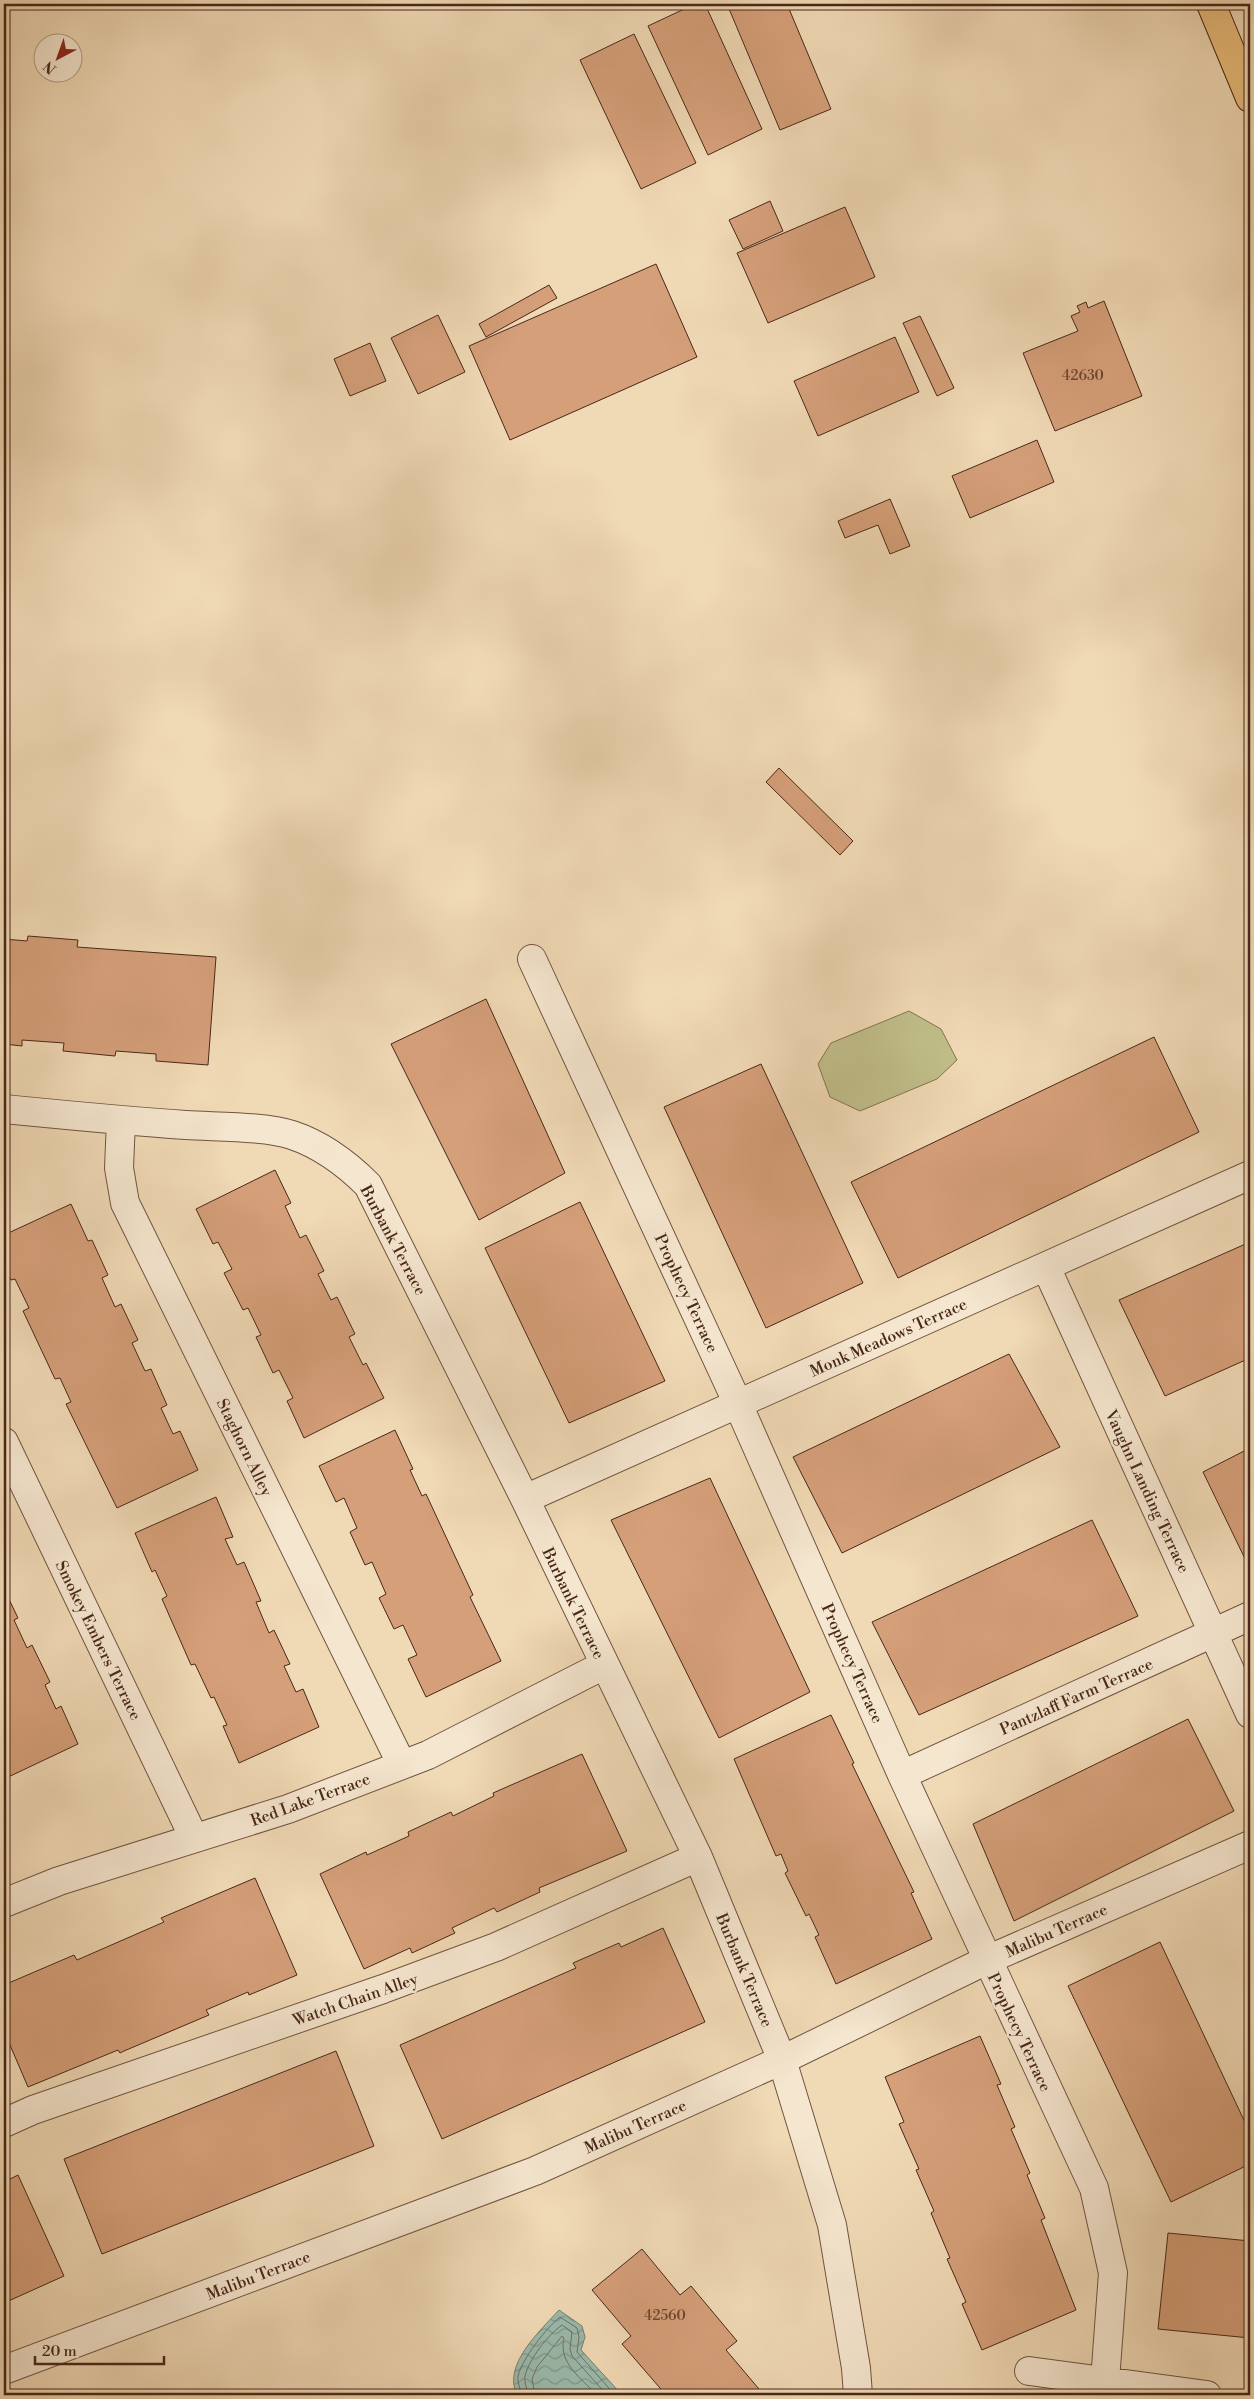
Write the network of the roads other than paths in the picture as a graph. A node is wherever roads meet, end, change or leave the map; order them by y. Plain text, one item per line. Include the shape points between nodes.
1 (1211, 4) edge
2 (1250, 98) edge
3 (532, 959) dead end
4 (4, 1109) edge
5 (121, 1120) junction
6 (1250, 1175) edge
7 (1046, 1267) junction
8 (738, 1404) junction
9 (4, 1442) edge
10 (525, 1499) junction
11 (1250, 1616) edge
12 (1213, 1633) junction
13 (604, 1666) junction
14 (1250, 1714) edge
15 (402, 1765) junction
16 (902, 1775) junction
17 (194, 1838) junction
18 (1250, 1845) edge
19 (698, 1857) junction
20 (4, 1902) edge
21 (987, 1960) junction
22 (782, 2060) junction
23 (4, 2123) edge
24 (4, 2370) edge
25 (1029, 2371) dead end
26 (1105, 2381) junction
27 (858, 2395) edge
28 (1207, 2395) edge

1 - 2 highway
3 - 8 street, Prophecy Terrace
4 - 5 street, Burbank Terrace
5 - 10 street, Burbank Terrace via 291,1134 347,1164 368,1185
5 - 15 street, Staghorn Alley via 119,1168 125,1202
6 - 7 street, Monk Meadows Terrace
7 - 8 street, Monk Meadows Terrace
7 - 12 street, Vaughn Landing Terrace
8 - 10 street, Monk Meadows Terrace
8 - 16 street, Prophecy Terrace
9 - 17 street, Smokey Embers Terrace
10 - 13 street, Burbank Terrace
11 - 12 street, Pantzlaff Farm Terrace
12 - 14 street, Vaughn Landing Terrace
12 - 16 street, Pantzlaff Farm Terrace
13 - 15 street, Red Lake Terrace
13 - 19 street, Burbank Terrace
15 - 17 street, Red Lake Terrace via 288,1809
16 - 21 street, Prophecy Terrace
17 - 20 street, Red Lake Terrace via 59,1880
18 - 21 street, Malibu Terrace
19 - 22 street, Burbank Terrace
19 - 23 street, Watch Chain Alley via 496,1947 384,1990 33,2110
21 - 22 street, Malibu Terrace
21 - 26 street, Prophecy Terrace via 1094,2188 1113,2273
22 - 24 street, Malibu Terrace via 535,2171
22 - 27 street, Burbank Terrace via 832,2225
25 - 26 street
26 - 28 street

